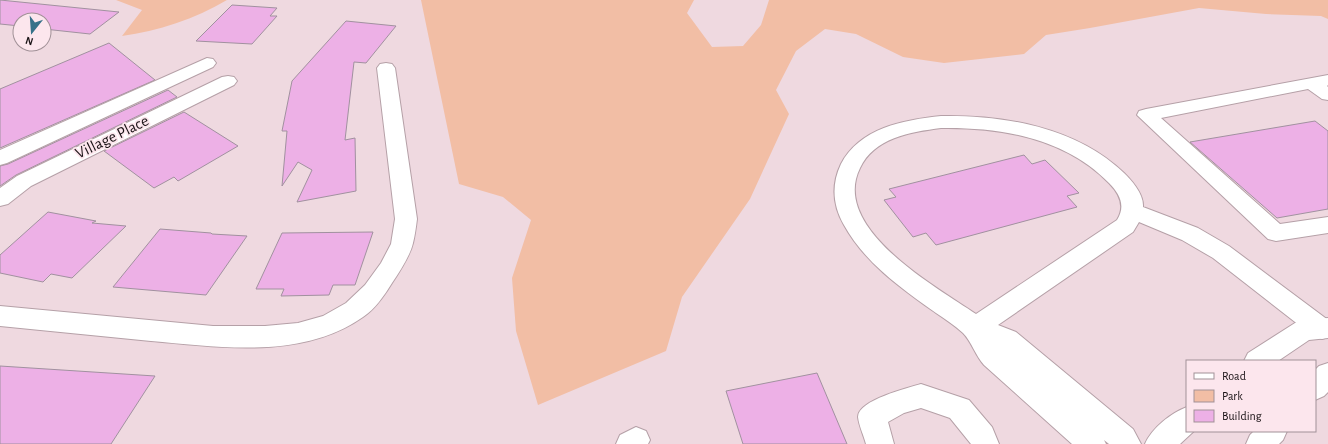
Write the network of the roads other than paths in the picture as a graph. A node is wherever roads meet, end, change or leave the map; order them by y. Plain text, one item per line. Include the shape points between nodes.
1 (207, 63) dead end
2 (386, 68) dead end
3 (228, 81) dead end
4 (1320, 82) edge
5 (1328, 95) edge
6 (0, 158) edge
7 (0, 199) edge
8 (1133, 211) junction
9 (1328, 225) edge
10 (0, 316) edge
11 (975, 328) junction
12 (1325, 328) edge
13 (1259, 360) edge
14 (1328, 374) edge
15 (1316, 387) edge
16 (1186, 421) edge
17 (1272, 432) edge
18 (880, 444) edge
19 (985, 444) edge
20 (1092, 444) edge
21 (1127, 444) edge
22 (1159, 444) edge
23 (1260, 444) edge

1 - 6 main road
2 - 10 main road via 406,219 402,244 389,269 374,292 355,310 329,325 265,338 213,336
3 - 7 main road, Village Place via 24,181
4 - 5 main road
4 - 9 main road via 1146,115 1276,233
8 - 11 main road via 1125,226
8 - 11 main road via 1130,194 1112,172 1078,149 1035,133 990,124 943,122 889,132 874,140 851,162 846,175 846,203 851,219 873,250 891,266
8 - 12 main road via 1190,234 1221,252
11 - 20 main road via 988,352
11 - 21 main road via 1007,339 1124,438
12 - 13 main road via 1304,330
14 - 15 main road
16 - 22 main road
17 - 23 main road
18 - 19 main road via 872,416 897,403 921,396 959,409 982,436

